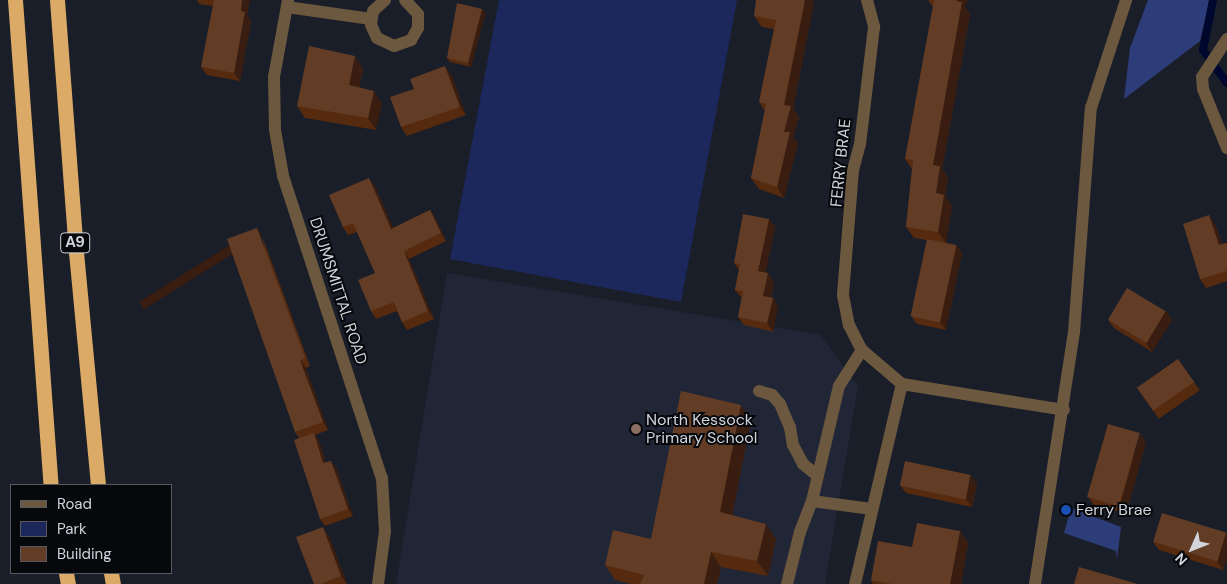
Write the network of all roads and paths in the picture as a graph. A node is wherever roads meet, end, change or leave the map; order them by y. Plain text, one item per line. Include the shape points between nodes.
1 (15, 0) edge
2 (57, 0) edge
3 (385, 0) edge
4 (405, 0) edge
5 (867, 0) edge
6 (1126, 0) edge
7 (287, 3) edge
8 (371, 19) junction
9 (1227, 39) edge
10 (1227, 148) edge
11 (862, 350) junction
12 (902, 384) junction
13 (759, 391) dead end
14 (1064, 410) junction
15 (818, 476) junction
16 (51, 484) edge
17 (98, 484) edge
18 (812, 501) junction
19 (871, 509) junction
20 (378, 584) edge
21 (787, 584) edge
22 (855, 584) edge
23 (1035, 584) edge

1 - 16 highway
2 - 17 highway, A9
3 - 8 street via 373,11
4 - 8 street via 414,6 419,20 416,34 402,45 384,43 377,38
5 - 11 street, FERRY BRAE via 874,27 860,144 853,170 843,295 849,325
6 - 14 street via 1091,108 1074,332
7 - 8 street, DRUMSMITTAL ROAD
7 - 20 street, DRUMSMITTAL ROAD via 274,77 275,130 282,176 382,478 385,531
9 - 10 street via 1202,77 1203,90
11 - 12 street, FERRY BRAE
11 - 15 street via 839,386
12 - 14 street
12 - 19 street
13 - 15 street via 772,395 780,404 790,427 793,446 803,464
14 - 23 street
15 - 18 street
18 - 19 street
18 - 21 street via 800,532
19 - 22 street

